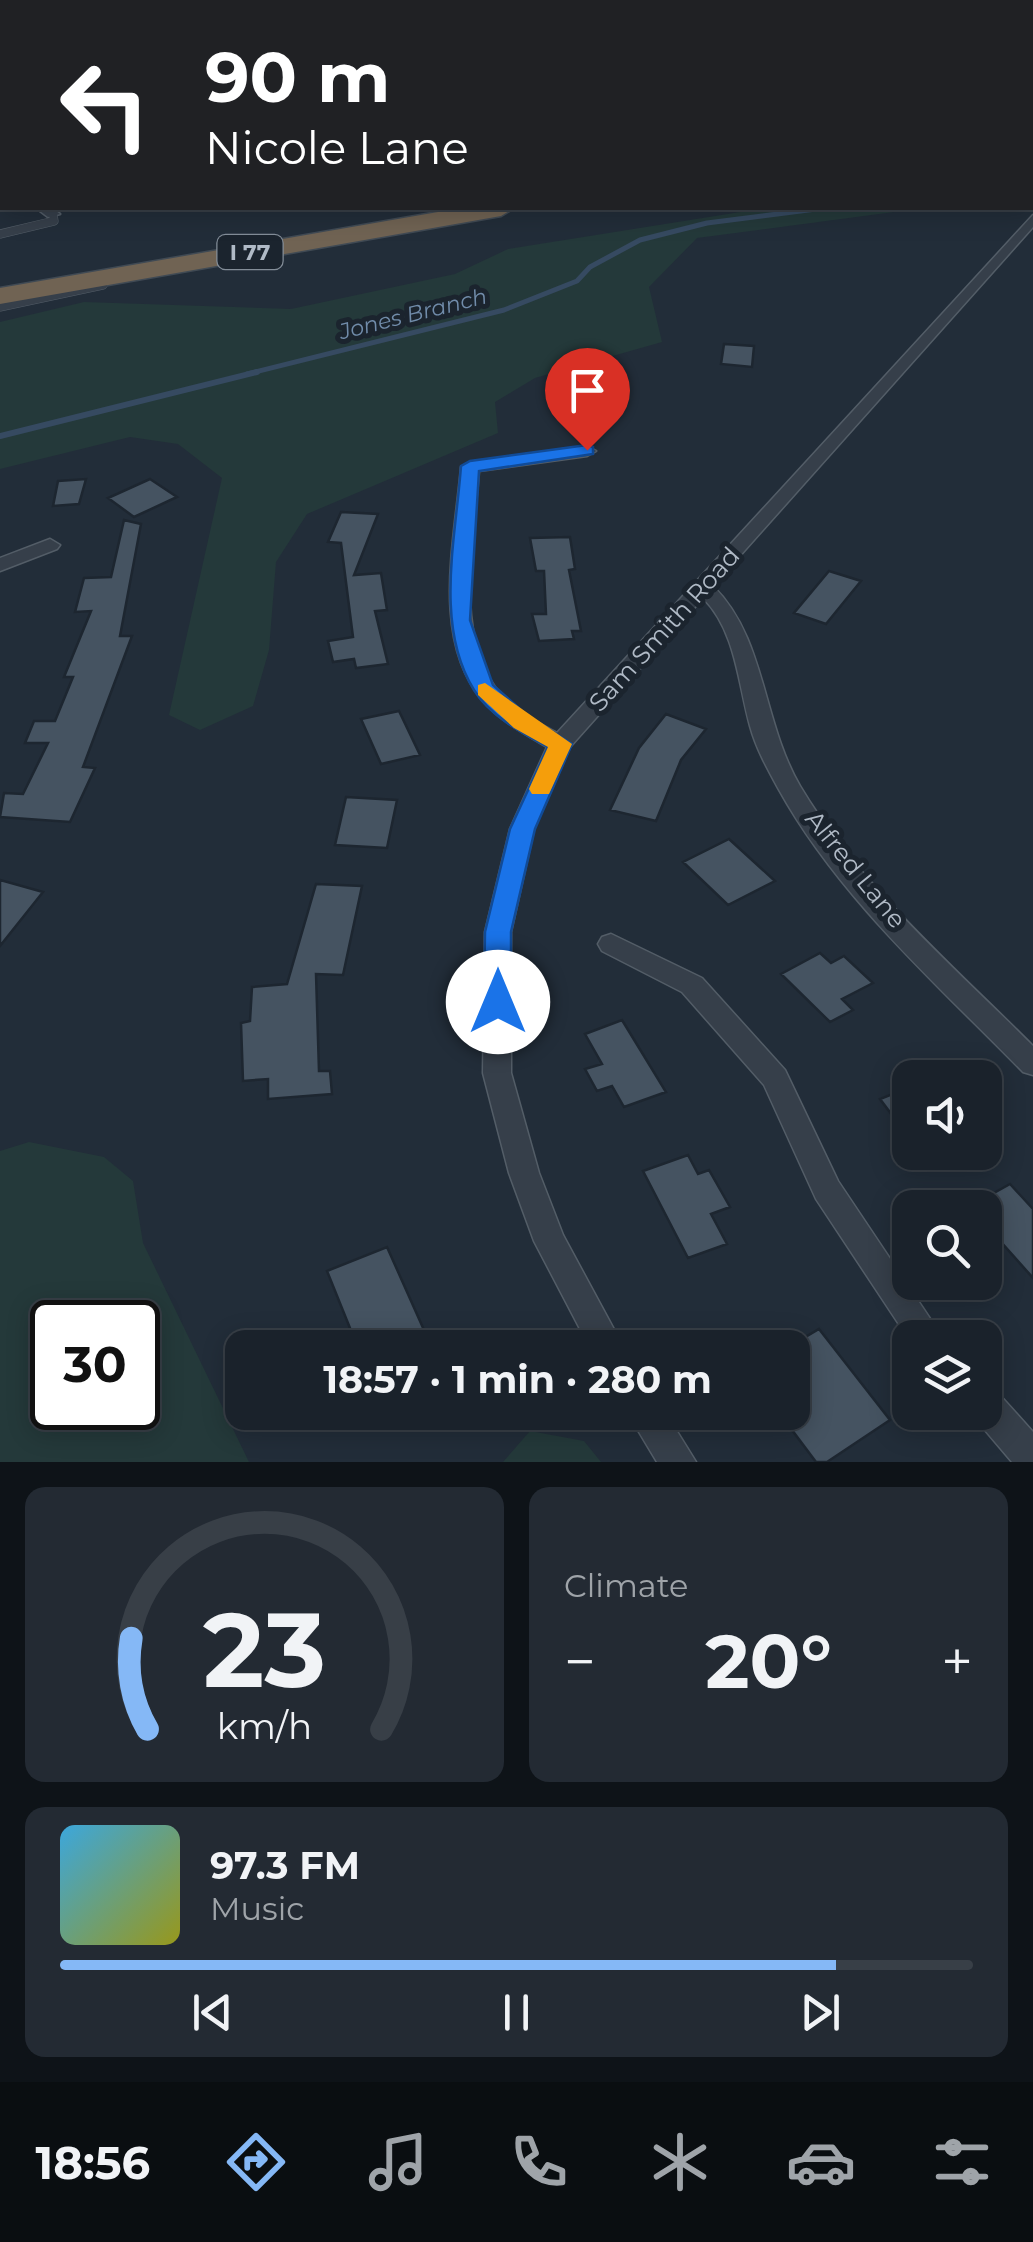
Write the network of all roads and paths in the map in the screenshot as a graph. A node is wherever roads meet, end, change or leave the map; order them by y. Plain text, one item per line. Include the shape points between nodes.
1 (379, 210) edge
2 (489, 210) edge
3 (48, 211) edge
4 (1033, 219) edge
5 (0, 234) edge
6 (218, 257) junction
7 (0, 273) edge
8 (0, 296) edge
9 (0, 307) edge
10 (587, 450) dead end
11 (50, 545) dead end
12 (0, 566) edge
13 (705, 589) junction
14 (560, 744) junction
15 (611, 944) dead end
16 (1033, 1064) edge
17 (915, 1320) edge
18 (598, 1330) edge
19 (1002, 1423) edge
20 (656, 1430) edge
21 (1033, 1459) edge
22 (678, 1462) edge

1 - 7 highway, I 77
2 - 6 highway, I 77
3 - 5 lane via 54,220
4 - 13 street, Sam Smith Road
6 - 8 highway, I 77
6 - 9 lane
10 - 14 street via 470,466 460,620 484,688 522,723
11 - 12 street
13 - 14 street, Sam Smith Road via 664,624
13 - 16 street, Alfred Lane via 733,627 770,750 822,834 923,952
14 - 18 street, Sam Smith Road via 522,829 498,932 497,1073 550,1241
15 - 17 street via 692,985 775,1078 828,1190
19 - 21 street
20 - 22 street

